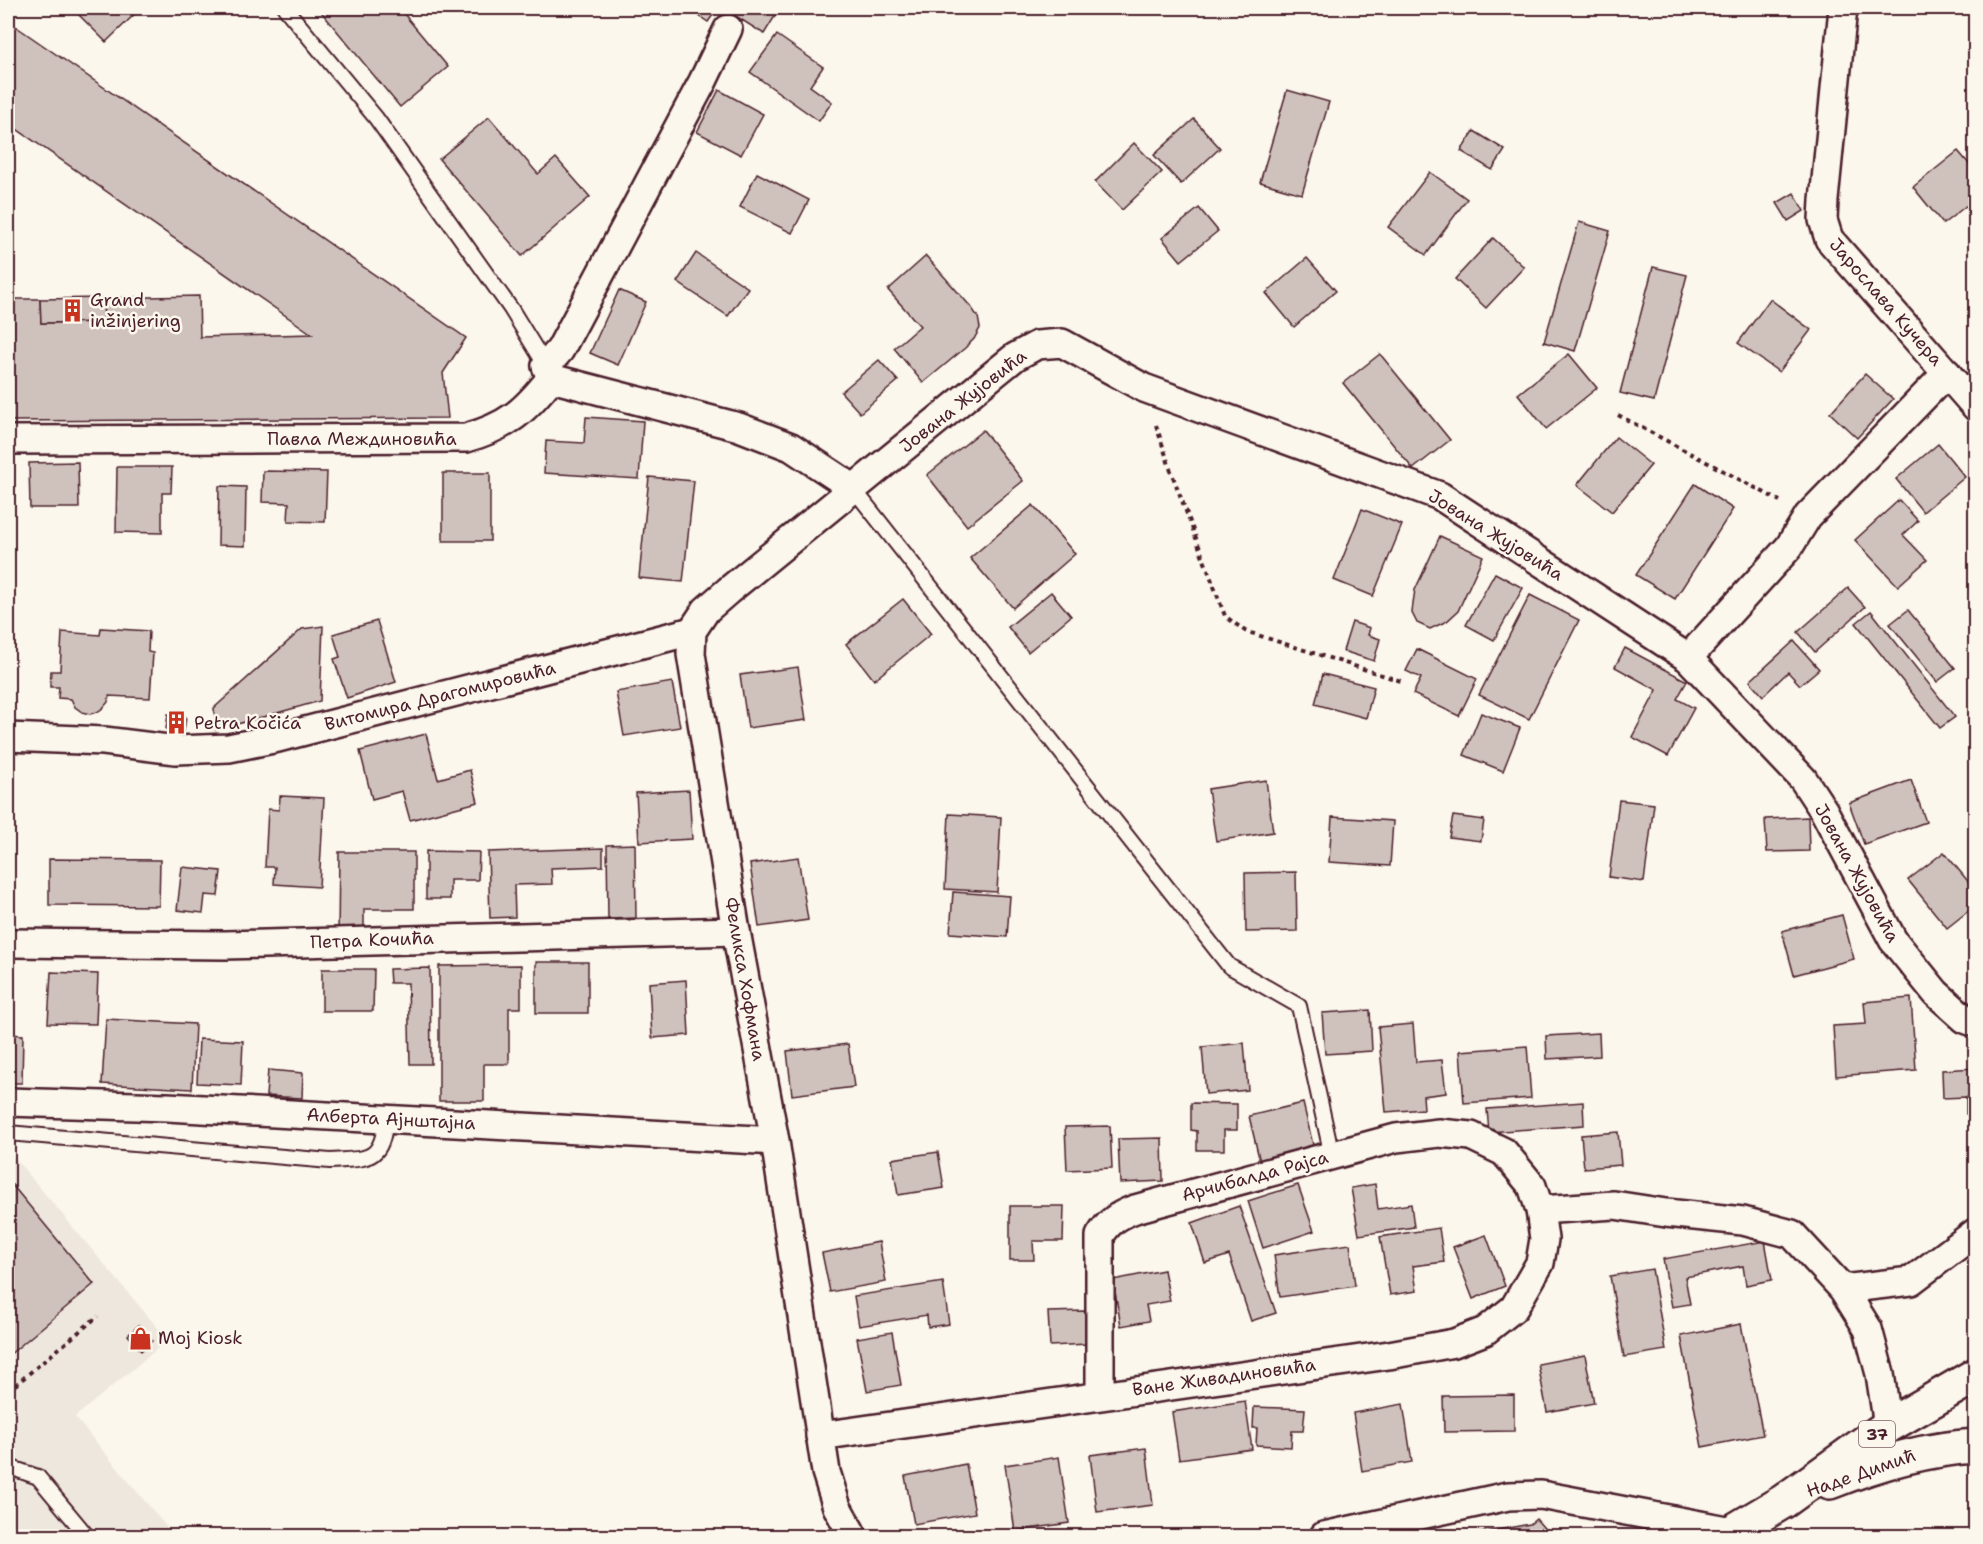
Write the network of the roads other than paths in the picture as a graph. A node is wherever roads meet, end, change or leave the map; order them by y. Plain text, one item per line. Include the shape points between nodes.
1 (285, 8) edge
2 (1843, 8) edge
3 (728, 29) dead end
4 (549, 372) junction
5 (1947, 373) junction
6 (1976, 407) edge
7 (8, 440) edge
8 (853, 489) junction
9 (692, 631) junction
10 (1688, 657) junction
11 (8, 737) edge
12 (736, 932) junction
13 (8, 943) edge
14 (1976, 1023) edge
15 (8, 1102) edge
16 (386, 1119) junction
17 (8, 1133) edge
18 (774, 1141) junction
19 (1332, 1156) junction
20 (1540, 1210) junction
21 (1976, 1232) edge
22 (1843, 1288) junction
23 (1976, 1375) edge
24 (1100, 1395) junction
25 (1888, 1426) junction
26 (820, 1436) junction
27 (1976, 1446) edge
28 (8, 1471) edge
29 (1784, 1501) junction
30 (1728, 1534) edge
31 (87, 1536) edge
32 (853, 1536) edge
33 (1323, 1536) edge

1 - 4 lane via 376,118 511,309
2 - 5 street, Јарослава Кучера via 1823,220 1828,239
3 - 4 street, Павла Междиновића
4 - 7 street, Павла Междиновића via 538,394 515,417 488,432 466,438
4 - 8 street via 739,427 791,447
5 - 6 street, Јарослава Кучера
5 - 10 street via 1808,516 1789,547
8 - 9 street via 706,610
8 - 10 street, Јована Жујовића via 1016,357 1037,345 1062,344 1144,388 1440,496
8 - 19 lane via 1229,966 1299,1006
9 - 11 street, Витомира Драгомировића via 229,748 176,750 104,741
9 - 12 street, Феликса Хофмана via 691,654
10 - 14 street, Јована Жујовића via 1803,779 1893,940 1936,993 1965,1019
12 - 13 street, Петра Кочића via 225,945
12 - 18 street, Феликса Хофмана
15 - 16 street, Алберта Ајнштајна
16 - 17 lane via 380,1148 366,1158 330,1161
16 - 18 street, Алберта Ајнштајна
18 - 26 street, Феликса Хофмана
19 - 20 street, Арчибалда Рајса via 1396,1138 1439,1132 1471,1136 1504,1152 1532,1186
19 - 24 street, Арчибалда Рајса via 1135,1209 1108,1224 1100,1236
20 - 22 street via 1614,1204 1743,1221 1792,1234
20 - 24 street, Ване Живадиновића via 1544,1239 1540,1263 1514,1308 1485,1331 1416,1351
21 - 22 street via 1911,1281
22 - 25 street via 1868,1329
23 - 25 main road, Наде Димић / 37
24 - 26 street, Ване Живадиновића
25 - 29 main road, Наде Димић / 37
26 - 32 street, Феликса Хофмана via 837,1507
27 - 29 main road, Наде Димић / 37 via 1928,1451 1878,1464
28 - 31 lane via 15,1469 39,1477
29 - 30 main road, Наде Димић / 37
30 - 33 street via 1541,1495 1508,1496

